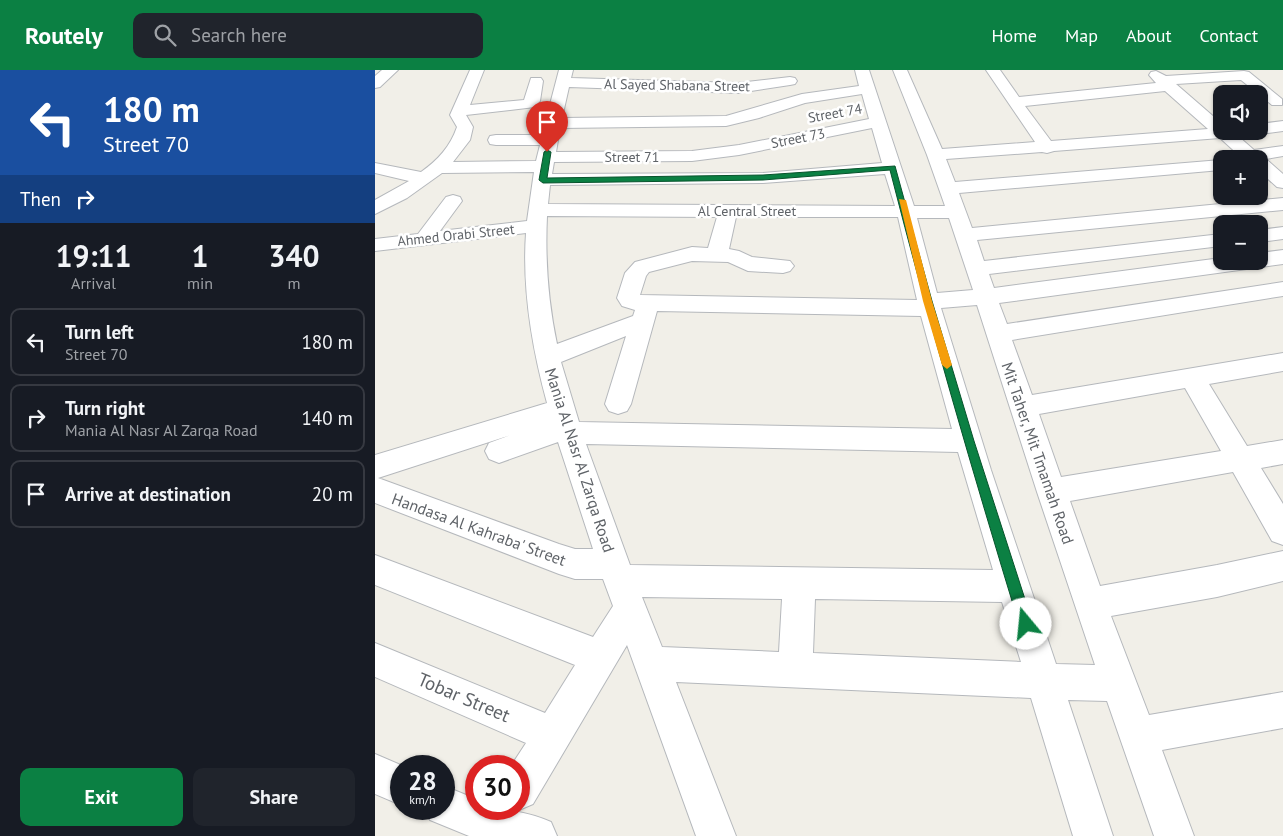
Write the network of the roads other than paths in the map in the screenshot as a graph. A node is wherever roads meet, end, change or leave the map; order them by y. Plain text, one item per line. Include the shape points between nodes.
1 (391, 70) edge
2 (477, 70) edge
3 (629, 70) edge
4 (664, 70) edge
5 (708, 70) edge
6 (900, 70) edge
7 (993, 70) edge
8 (1151, 70) edge
9 (565, 76) edge
10 (788, 76) edge
11 (535, 81) dead end
12 (1166, 83) junction
13 (375, 84) edge
14 (617, 84) junction
15 (653, 85) junction
16 (699, 97) junction
17 (670, 98) junction
18 (803, 98) junction
19 (867, 99) edge
20 (1280, 101) edge
21 (1015, 102) junction
22 (1213, 109) edge
23 (1198, 110) junction
24 (459, 111) junction
25 (726, 113) junction
26 (1213, 121) edge
27 (658, 122) junction
28 (1283, 126) edge
29 (1268, 128) edge
30 (1213, 133) edge
31 (1235, 140) edge
32 (1047, 148) junction
33 (455, 149) junction
34 (1246, 150) edge
35 (1283, 151) edge
36 (547, 153) junction
37 (718, 153) junction
38 (936, 155) junction
39 (1268, 155) edge
40 (1213, 166) edge
41 (375, 168) edge
42 (893, 168) junction
43 (1268, 170) edge
44 (430, 173) junction
45 (714, 178) junction
46 (1282, 182) edge
47 (453, 201) dead end
48 (1283, 204) edge
49 (375, 208) edge
50 (720, 211) junction
51 (905, 212) junction
52 (956, 212) junction
53 (537, 218) junction
54 (1283, 233) edge
55 (1268, 235) edge
56 (424, 239) junction
57 (1213, 241) edge
58 (375, 244) edge
59 (717, 256) junction
60 (1283, 257) edge
61 (1268, 259) edge
62 (783, 266) dead end
63 (1213, 266) edge
64 (976, 269) junction
65 (1283, 289) edge
66 (985, 296) junction
67 (929, 305) junction
68 (646, 312) junction
69 (997, 334) junction
70 (548, 357) junction
71 (1283, 362) edge
72 (1192, 378) junction
73 (618, 404) dead end
74 (1022, 407) junction
75 (566, 423) junction
76 (969, 441) junction
77 (499, 451) dead end
78 (1283, 452) edge
79 (1243, 460) junction
80 (375, 467) edge
81 (375, 490) edge
82 (1051, 492) junction
83 (1283, 531) edge
84 (1283, 566) edge
85 (375, 570) edge
86 (799, 583) junction
87 (621, 585) junction
88 (1014, 586) junction
89 (1090, 604) junction
90 (600, 657) junction
91 (375, 660) edge
92 (652, 664) junction
93 (795, 670) junction
94 (1044, 681) junction
95 (1118, 684) junction
96 (1283, 710) edge
97 (553, 735) junction
98 (1137, 736) junction
99 (530, 772) edge
100 (375, 773) edge
101 (390, 780) edge
102 (506, 820) edge
103 (537, 836) edge
104 (716, 836) edge
105 (1093, 836) edge
106 (1174, 836) edge

1 - 13 street
2 - 24 street
3 - 14 street
4 - 15 street
5 - 16 street
6 - 38 street, Mit Taher, Mit Tmamah Road
7 - 21 street
8 - 12 street
9 - 14 street, Al Sayed Shabana Street
9 - 36 street, Mania Al Nasr Al Zarqa Road
10 - 16 street, Al Sayed Shabana Street
10 - 18 street
11 - 24 street via 529,104
12 - 20 street via 1244,74
12 - 21 street
12 - 23 street
14 - 15 street, Al Sayed Shabana Street
15 - 17 street, Al Sayed Shabana Street
16 - 17 street
16 - 17 street, Al Sayed Shabana Street
17 - 27 street
18 - 19 street
18 - 25 street via 744,118
19 - 37 street, Street 73
19 - 42 street
21 - 32 street
22 - 23 street
23 - 26 street
24 - 33 street via 458,118 465,128
25 - 27 street
25 - 37 street
27 - 36 street
28 - 29 street
30 - 32 street
31 - 34 street
32 - 38 street
33 - 36 street via 484,147
33 - 44 street
35 - 39 street
36 - 37 street, Street 71 via 666,157
36 - 44 street via 495,174
36 - 45 street
36 - 53 street, Mania Al Nasr Al Zarqa Road
37 - 45 street
38 - 52 street, Mit Taher, Mit Tmamah Road
40 - 52 street
41 - 44 street
42 - 45 street
42 - 51 street
43 - 46 street
44 - 49 street
45 - 50 street
47 - 56 street
48 - 52 street
50 - 51 street, Al Central Street
50 - 53 street, Al Central Street
50 - 59 street
51 - 52 street, Al Central Street
51 - 67 street
52 - 64 street, Mit Taher, Mit Tmamah Road
53 - 56 street, Ahmed Orabi Street
53 - 70 street, Mania Al Nasr Al Zarqa Road via 539,307
54 - 55 street
56 - 58 street, Ahmed Orabi Street
57 - 64 street
59 - 62 street via 736,256 748,264
59 - 68 street via 692,254 642,267 636,273 628,298
60 - 61 street
63 - 66 street
64 - 66 street, Mit Taher, Mit Tmamah Road
65 - 69 street
66 - 67 street
66 - 69 street, Mit Taher, Mit Tmamah Road
67 - 68 street
67 - 76 street
68 - 70 street
68 - 73 street
69 - 74 street, Mit Taher, Mit Tmamah Road
70 - 75 street, Mania Al Nasr Al Zarqa Road
71 - 72 street
72 - 74 street
72 - 79 street
74 - 82 street, Mit Taher, Mit Tmamah Road
75 - 76 street
75 - 77 street
75 - 80 street
75 - 87 street, Mania Al Nasr Al Zarqa Road
76 - 88 street
78 - 79 street
79 - 82 street
79 - 83 street
81 - 87 street, Handasa Al Kahraba' Street via 575,564
82 - 89 street, Mit Taher, Mit Tmamah Road
84 - 89 street
85 - 90 street
86 - 87 street, Handasa Al Kahraba' Street
86 - 88 street, Handasa Al Kahraba' Street
86 - 93 street
87 - 90 street
87 - 92 street, Mania Al Nasr Al Zarqa Road
88 - 94 street
89 - 95 street, Mit Taher, Mit Tmamah Road
90 - 97 street
91 - 97 street, Tobar Street
92 - 93 street
92 - 104 street, Mania Al Nasr Al Zarqa Road
93 - 94 street
94 - 95 street
94 - 105 street
95 - 98 street, Mit Taher, Mit Tmamah Road
96 - 98 street
97 - 99 street
98 - 106 street, Mit Taher, Mit Tmamah Road
100 - 101 street
102 - 103 street

